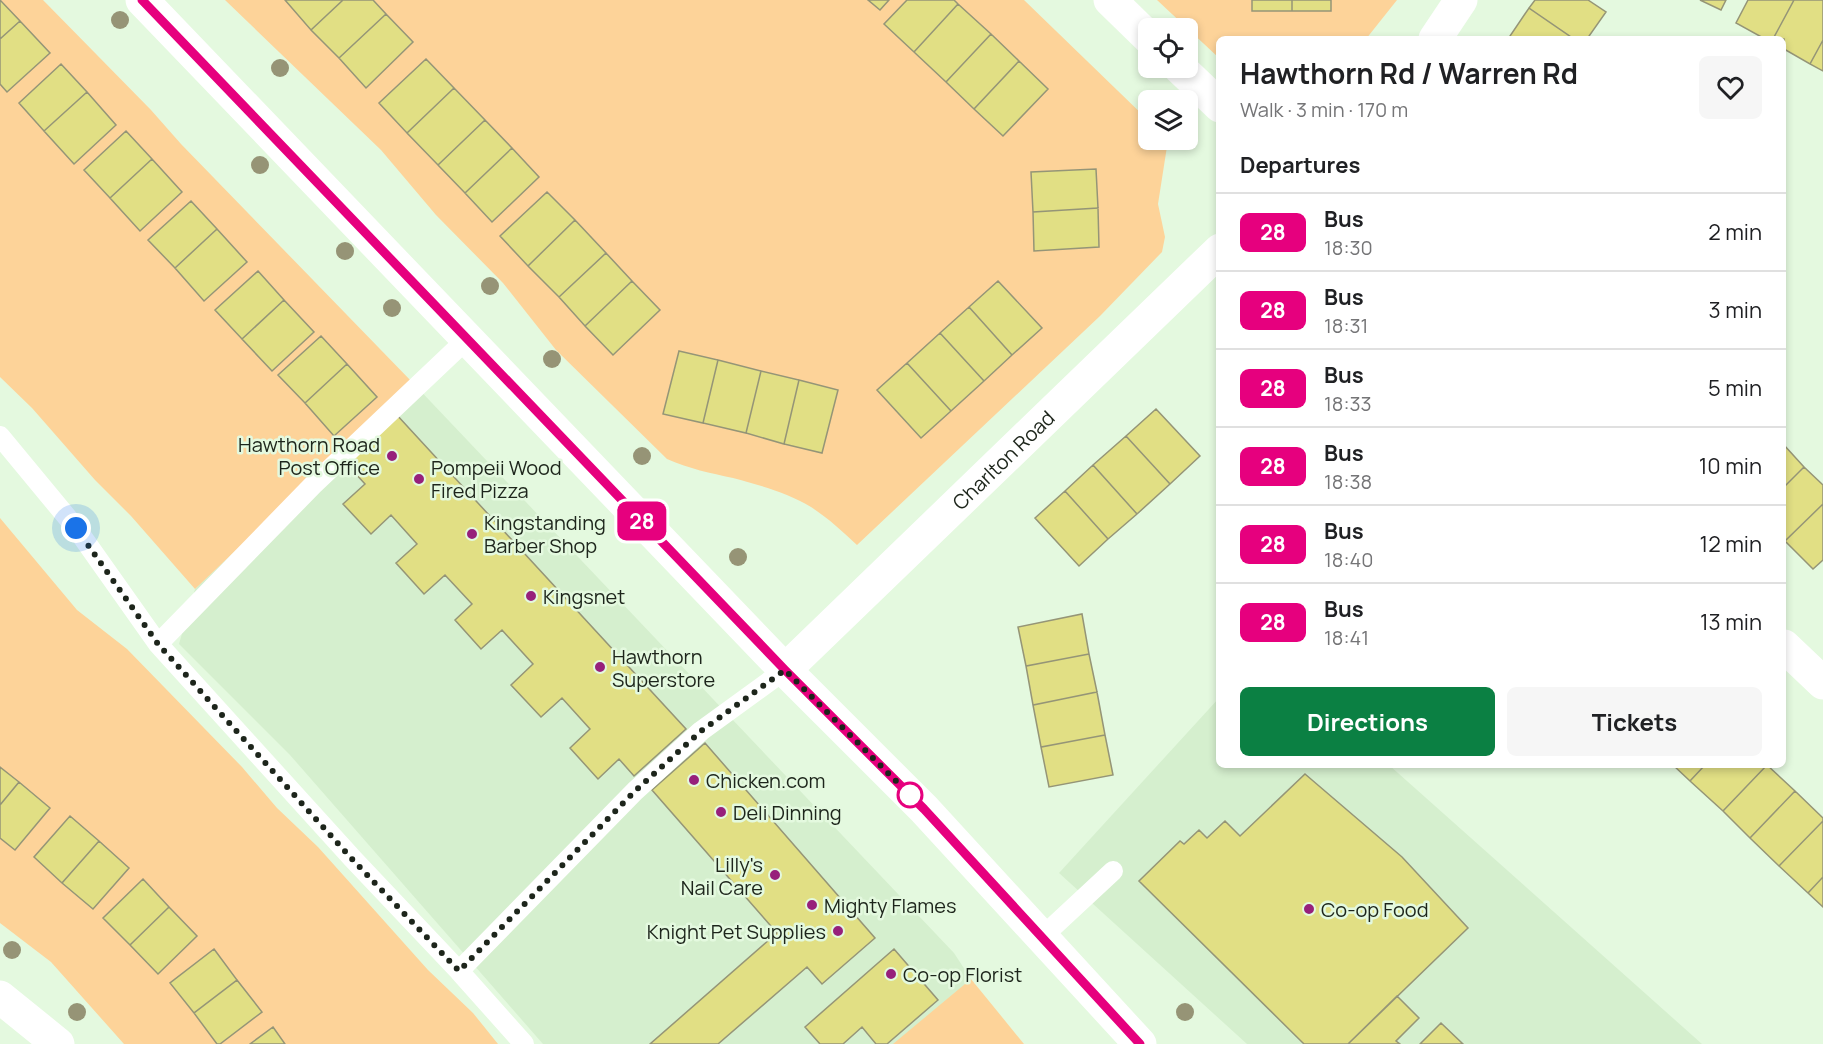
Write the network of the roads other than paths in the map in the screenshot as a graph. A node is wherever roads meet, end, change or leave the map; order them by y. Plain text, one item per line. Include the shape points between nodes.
1 (142, 0) edge
2 (1110, 0) edge
3 (1461, 0) edge
4 (1138, 27) edge
5 (1437, 36) edge
6 (1191, 78) edge
7 (1216, 102) edge
8 (1216, 254) edge
9 (467, 339) junction
10 (0, 436) edge
11 (158, 644) junction
12 (1786, 647) edge
13 (785, 670) junction
14 (1823, 683) edge
15 (1113, 871) dead end
16 (1042, 937) junction
17 (459, 971) junction
18 (0, 997) edge
19 (1132, 1040) edge
20 (58, 1044) edge
21 (524, 1044) edge

1 - 9 street
2 - 4 street
3 - 5 street
6 - 7 street
8 - 13 street, Charlton Road
9 - 11 lane via 313,485
9 - 13 street
10 - 11 lane via 76,528
11 - 17 lane
12 - 14 street
13 - 16 street via 924,809
13 - 17 lane via 701,731
15 - 16 lane
16 - 19 street
17 - 21 lane
18 - 20 street

